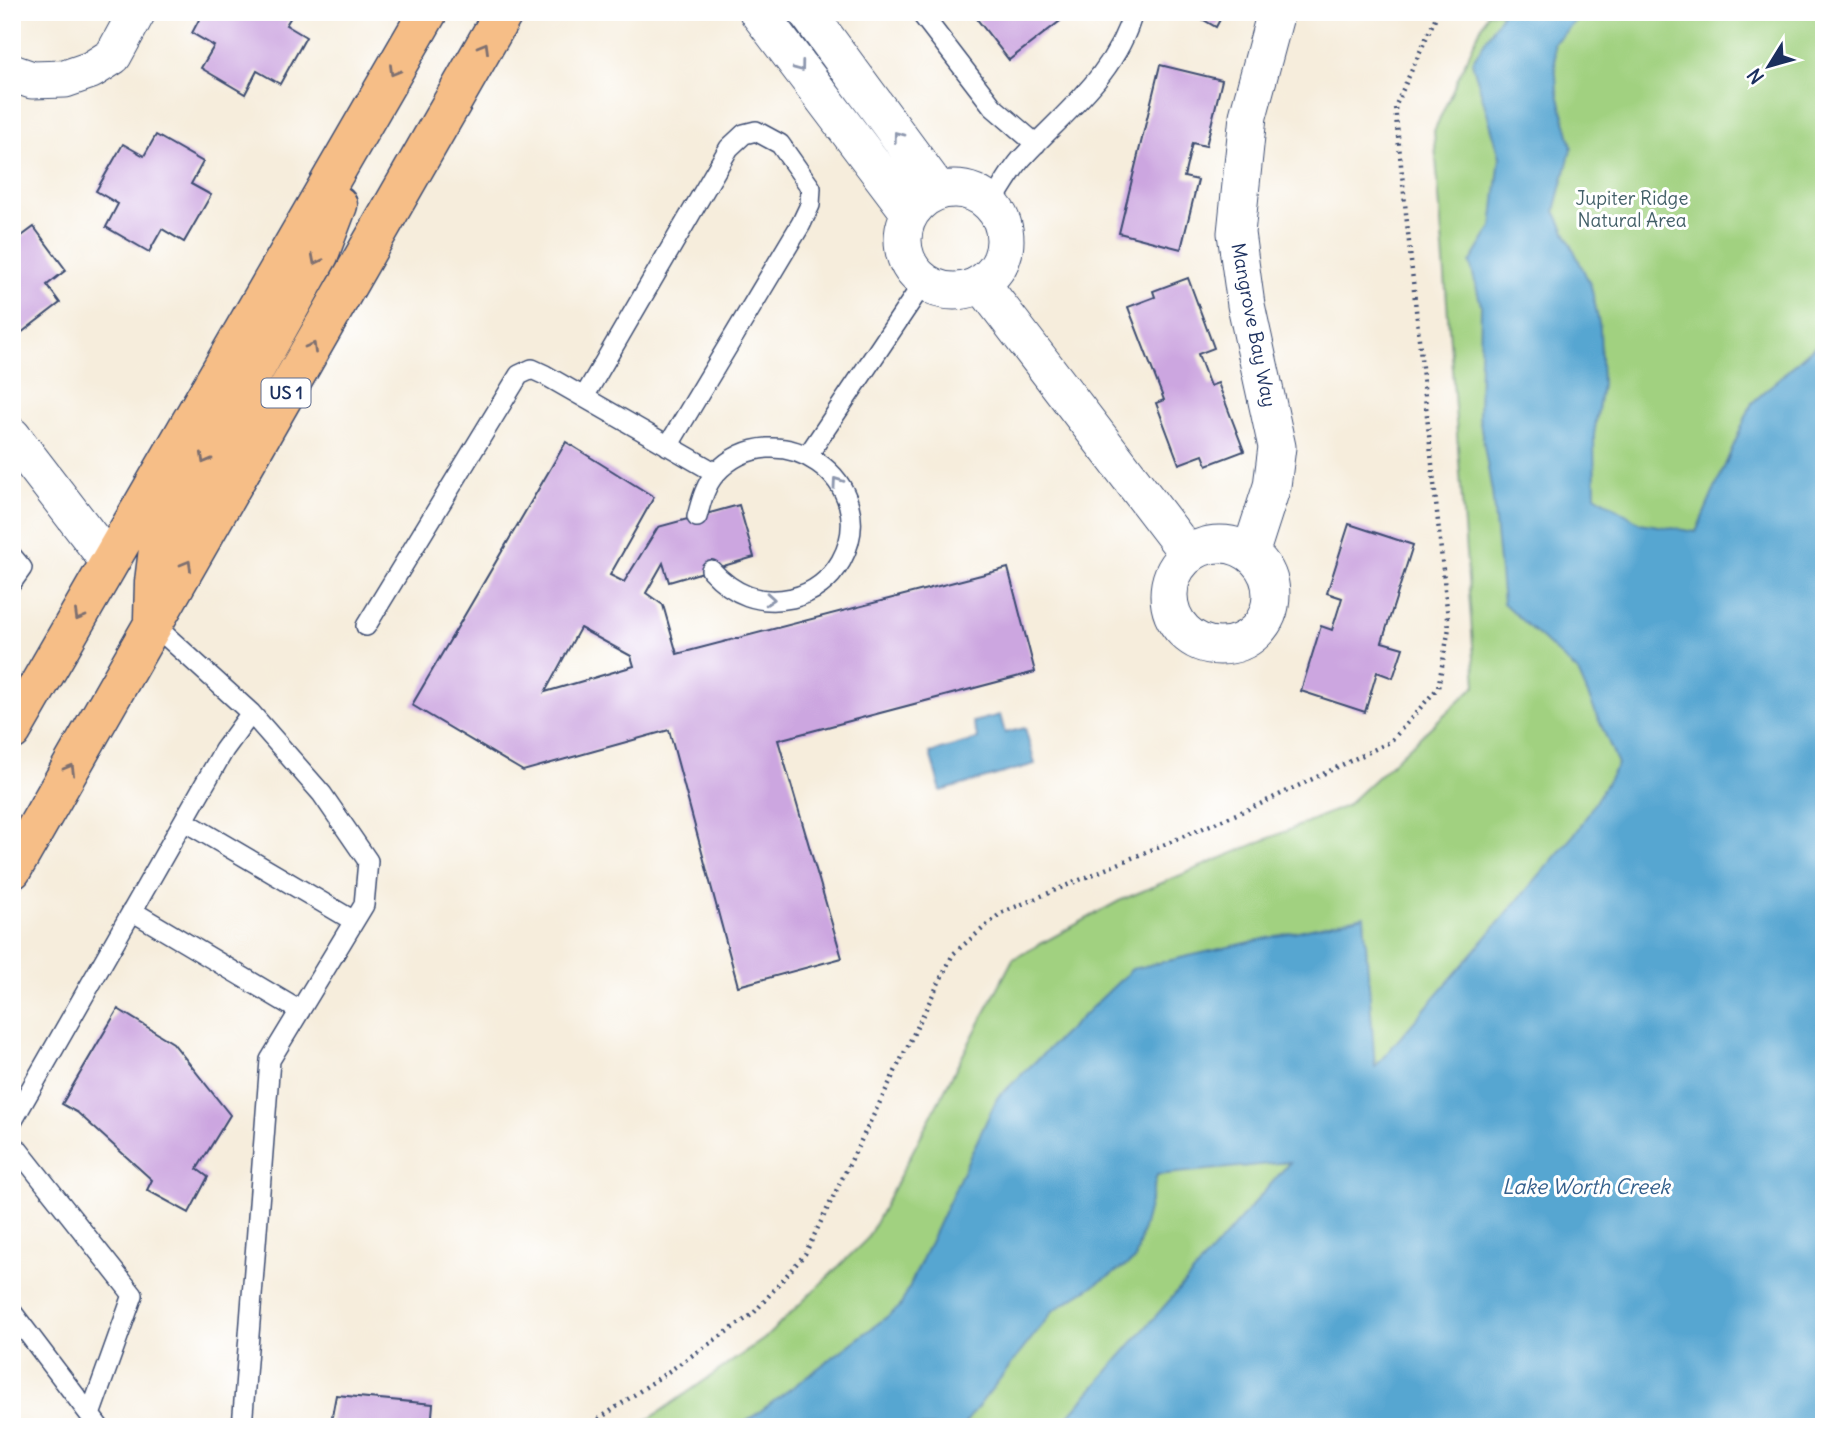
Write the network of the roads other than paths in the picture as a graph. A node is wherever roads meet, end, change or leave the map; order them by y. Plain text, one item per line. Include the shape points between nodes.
1 (137, 12) edge
2 (428, 12) edge
3 (504, 12) edge
4 (758, 12) edge
5 (807, 12) edge
6 (920, 12) edge
7 (1133, 12) edge
8 (1276, 12) edge
9 (12, 73) edge
10 (375, 105) junction
11 (1036, 144) junction
12 (939, 191) junction
13 (991, 204) junction
14 (910, 213) junction
15 (924, 282) junction
16 (981, 283) junction
17 (584, 397) junction
18 (12, 436) edge
19 (668, 446) junction
20 (808, 455) junction
21 (716, 473) junction
22 (697, 517) dead end
23 (1250, 554) junction
24 (1189, 555) junction
25 (109, 562) junction
26 (711, 570) dead end
27 (153, 624) junction
28 (366, 626) dead end
29 (251, 713) junction
30 (12, 731) edge
31 (184, 821) junction
32 (12, 870) edge
33 (132, 912) junction
34 (354, 921) junction
35 (300, 1011) junction
36 (12, 1122) edge
37 (12, 1142) edge
38 (12, 1312) edge
39 (94, 1421) edge
40 (242, 1427) edge

1 - 9 street via 113,56 91,71 65,79 32,80
2 -> 10 main road
27 -> 3 main road, US 1
4 -> 14 street
12 -> 5 street
6 - 11 lane via 993,107
7 - 11 lane via 1105,70
8 - 23 street, Mangrove Bay Way via 1248,116 1237,233 1246,305 1278,447 1272,486
10 - 25 main road
10 -> 27 main road via 319,255 159,541
11 - 13 lane
12 - 13 street via 967,190
12 - 14 street
13 - 16 street via 1004,231 1004,246 993,273
14 - 15 street via 904,250 911,268
15 - 16 street via 953,291
15 - 20 lane
16 - 24 street
17 - 19 lane
17 - 19 lane via 729,148 744,134 757,131 780,144 811,188 810,205
17 - 28 lane via 532,369 519,375
18 - 25 street
19 - 21 lane
20 - 21 lane via 775,446 743,453
26 -> 20 lane via 725,585 745,595 774,601 806,594 833,575 849,546 852,516 844,490 827,468
21 - 22 lane
23 - 24 street via 1214,544
23 - 24 street via 1270,586 1267,616 1247,638 1219,646 1191,637 1170,606 1176,569
25 -> 30 main road
27 - 29 lane
32 -> 27 main road, US 1
29 - 31 lane
29 - 34 lane via 322,794 368,861 364,905
31 - 33 lane
31 - 34 lane
33 - 35 lane
33 - 36 lane
34 - 35 lane
35 - 40 lane via 270,1060
37 - 39 lane via 133,1296
38 - 39 lane

